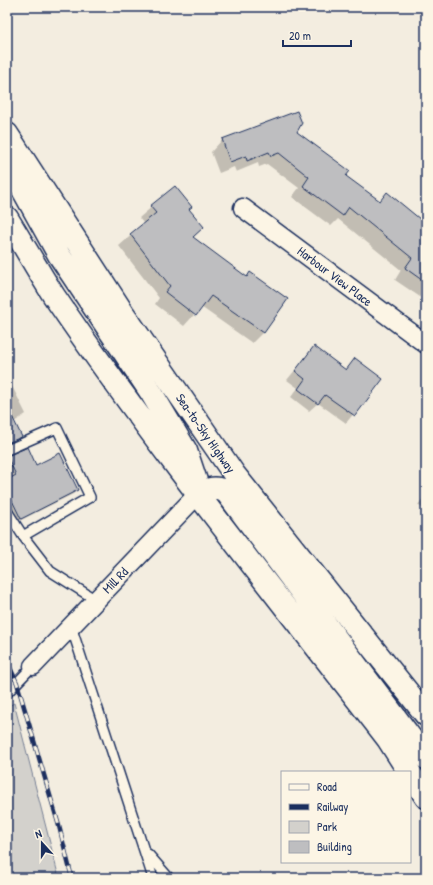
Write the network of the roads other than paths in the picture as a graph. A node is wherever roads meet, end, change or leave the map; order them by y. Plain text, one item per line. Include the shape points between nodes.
1 (7, 134) edge
2 (7, 161) edge
3 (243, 208) dead end
4 (7, 218) edge
5 (426, 344) edge
6 (7, 450) edge
7 (198, 494) junction
8 (7, 511) edge
9 (23, 536) junction
10 (96, 600) junction
11 (71, 626) junction
12 (33, 666) joint
13 (7, 693) edge
14 (426, 716) edge
15 (426, 758) edge
16 (409, 771) edge
17 (411, 774) edge
18 (426, 797) edge
19 (145, 852) junction
20 (153, 878) edge
21 (170, 878) edge

1 - 14 highway, Sea-to-Sky Highway via 123,313 234,474
2 - 7 highway via 59,255 152,394 186,451
3 - 5 street, Harbour View Place
4 - 7 highway via 54,295
6 - 9 lane via 57,428 90,497
7 - 10 street, Mill Rd
7 - 15 highway via 216,488 227,493
7 - 16 highway
8 - 9 lane
9 - 10 lane via 50,571
10 - 11 street, Mill Rd
11 - 12 street, Mill Rd
11 - 19 lane
12 - 13 lane
17 - 18 highway
19 - 20 lane
19 - 21 lane

